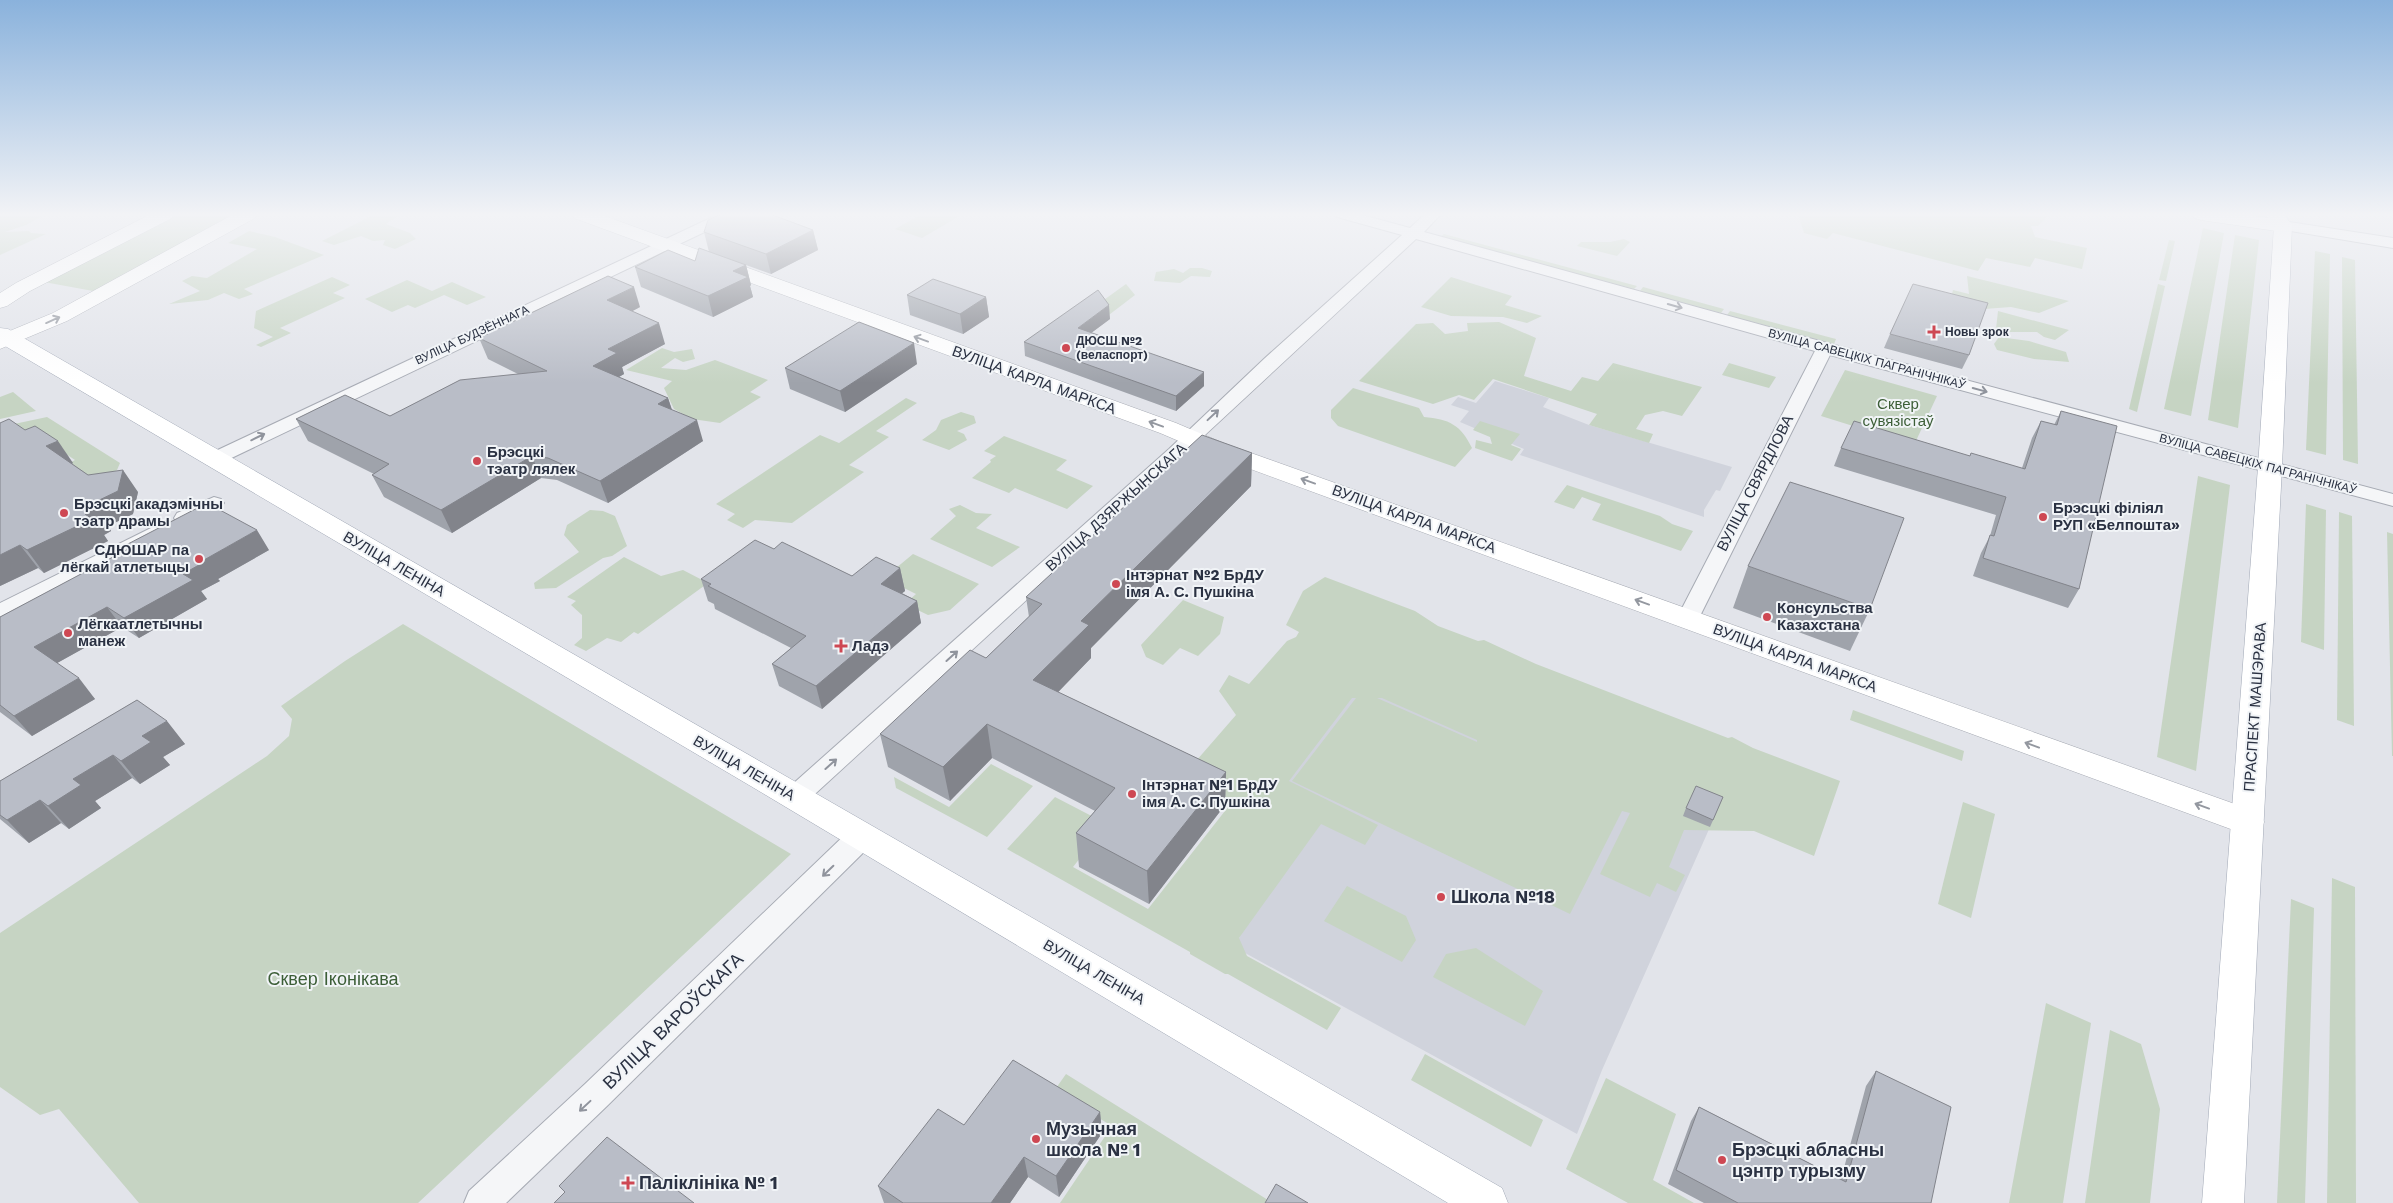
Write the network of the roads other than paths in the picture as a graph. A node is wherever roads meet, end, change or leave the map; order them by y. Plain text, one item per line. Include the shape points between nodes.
1 (56, 270) edge
2 (146, 270) edge
3 (613, 270) edge
4 (735, 270) edge
5 (1371, 270) edge
6 (1545, 270) edge
7 (2277, 270) edge
8 (0, 302) edge
9 (3, 339) edge
10 (1825, 348) junction
11 (1192, 438) junction
12 (214, 459) junction
13 (2270, 467) junction
14 (2393, 500) edge
15 (214, 503) dead end
16 (0, 612) edge
17 (1688, 618) junction
18 (795, 797) junction
19 (2248, 822) junction
20 (862, 836) junction
21 (481, 1203) edge
22 (1487, 1203) edge
23 (2223, 1203) edge

1 - 8 main road
9 -> 2 main road via 60,317
12 -> 3 street, ВУЛІЦА БУДЗЁННАГА
11 -> 4 main road, ВУЛІЦА КАРЛА МАРКСА
11 -> 5 street, ВУЛІЦА ДЗЯРЖЫНСКАГА
6 -> 10 street, ВУЛІЦА САВЕЦКІХ ПАГРАНІЧНІКАЎ
7 - 13 main road, ПРАСПЕКТ МАШЭРАВА
9 - 12 main road, ВУЛІЦА ЛЕНІНА
10 -> 13 street, ВУЛІЦА САВЕЦКІХ ПАГРАНІЧНІКАЎ
10 - 17 street, ВУЛІЦА СВЯРДЛОВА
17 -> 11 main road, ВУЛІЦА КАРЛА МАРКСА
18 -> 11 street, ВУЛІЦА ДЗЯРЖЫНСКАГА
12 - 18 main road, ВУЛІЦА ЛЕНІНА
13 - 14 street, ВУЛІЦА САВЕЦКІХ ПАГРАНІЧНІКАЎ
13 - 19 main road, ПРАСПЕКТ МАШЭРАВА
15 - 16 street
19 -> 17 main road, ВУЛІЦА КАРЛА МАРКСА
18 - 20 main road, ВУЛІЦА ЛЕНІНА
19 - 23 main road, ПРАСПЕКТ МАШЭРАВА
20 -> 21 street, ВУЛІЦА ВАРОЎСКАГА
20 - 22 main road, ВУЛІЦА ЛЕНІНА

